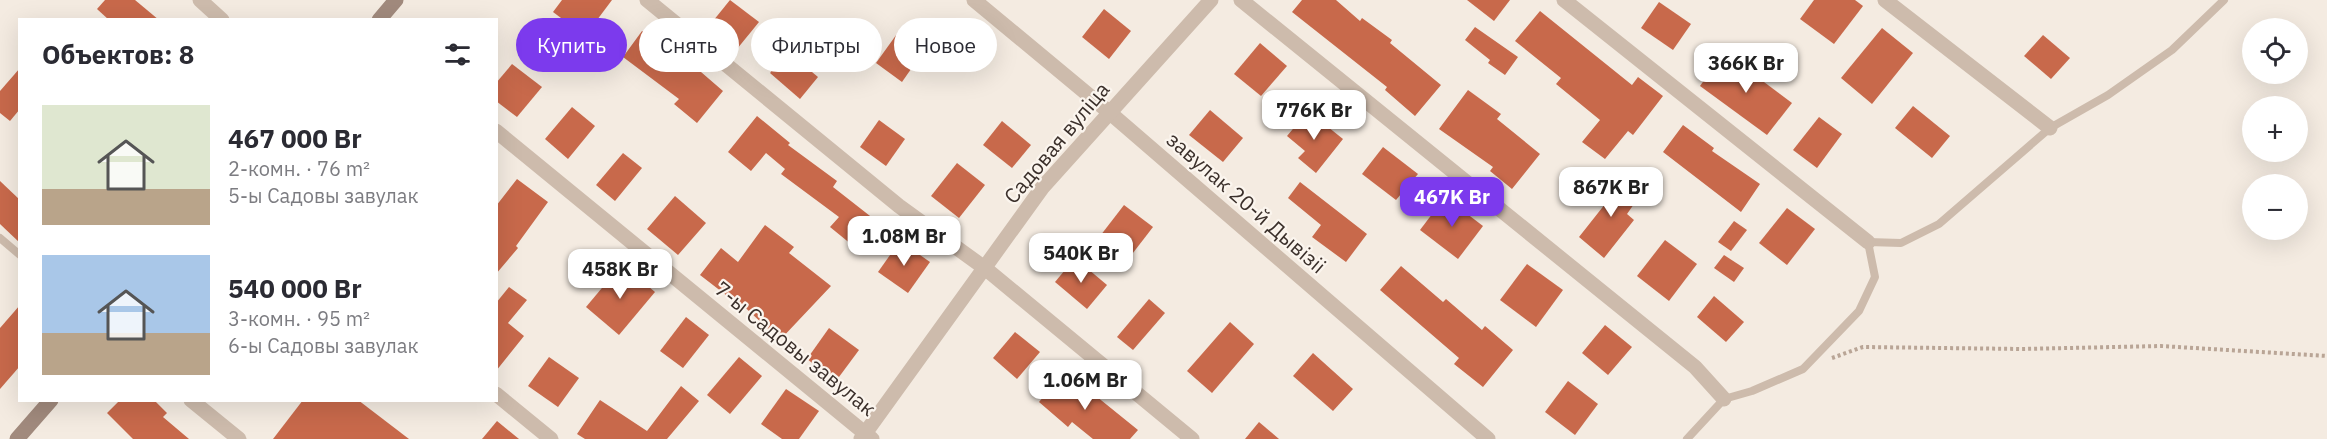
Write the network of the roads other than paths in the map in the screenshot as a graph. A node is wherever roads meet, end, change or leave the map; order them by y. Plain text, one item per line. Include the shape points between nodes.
1 (200, 0) edge
2 (396, 0) edge
3 (648, 0) edge
4 (974, 0) edge
5 (1211, 0) edge
6 (1241, 0) edge
7 (1564, 0) edge
8 (1885, 0) edge
9 (2224, 0) edge
10 (220, 18) edge
11 (381, 18) edge
12 (1108, 112) junction
13 (2050, 128) junction
14 (498, 133) edge
15 (0, 238) edge
16 (1868, 242) junction
17 (18, 253) edge
18 (986, 269) junction
19 (498, 396) edge
20 (1724, 399) junction
21 (49, 402) edge
22 (193, 402) edge
23 (866, 437) edge
24 (17, 439) edge
25 (239, 439) edge
26 (551, 439) edge
27 (1192, 439) edge
28 (1488, 439) edge
29 (1687, 439) edge

1 - 10 street
2 - 11 street
3 - 18 street via 899,206
4 - 12 street, завулак 20-й Дывізіі
5 - 12 street, Садовая вуліца
6 - 20 street via 1695,367
7 - 16 street
8 - 13 street
9 - 13 lane via 2172,50 2108,95
12 - 18 street, Садовая вуліца via 1042,188
12 - 28 street, завулак 20-й Дывізіі
13 - 16 lane via 1939,224 1901,243
14 - 23 street, 7-ы Садовы завулак
15 - 17 lane
16 - 20 lane via 1875,277 1859,311 1803,369
18 - 23 street, Садовая вуліца
18 - 27 street
19 - 26 street
20 - 29 lane
21 - 24 street
22 - 25 street

